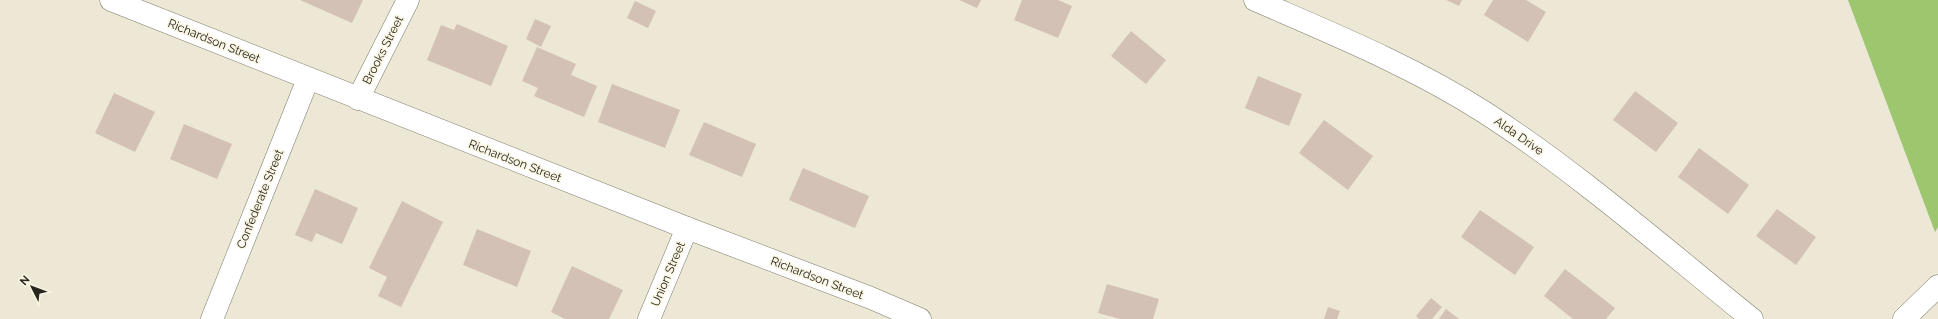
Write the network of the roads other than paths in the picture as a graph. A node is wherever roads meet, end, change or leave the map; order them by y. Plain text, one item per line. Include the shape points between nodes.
1 (111, 0) edge
2 (408, 0) edge
3 (1255, 0) edge
4 (308, 79) junction
5 (358, 99) junction
6 (686, 228) junction
7 (1938, 286) edge
8 (212, 319) edge
9 (649, 319) edge
10 (920, 319) edge
11 (1752, 319) edge
12 (1904, 319) edge

1 - 4 street, Richardson Street
2 - 5 street, Brooks Street
3 - 11 street, Alda Drive via 1398,64 1483,111 1552,159
4 - 5 street, Richardson Street
4 - 8 street, Confederate Street
5 - 6 street, Richardson Street
6 - 9 street, Union Street
6 - 10 street, Richardson Street
7 - 12 street

